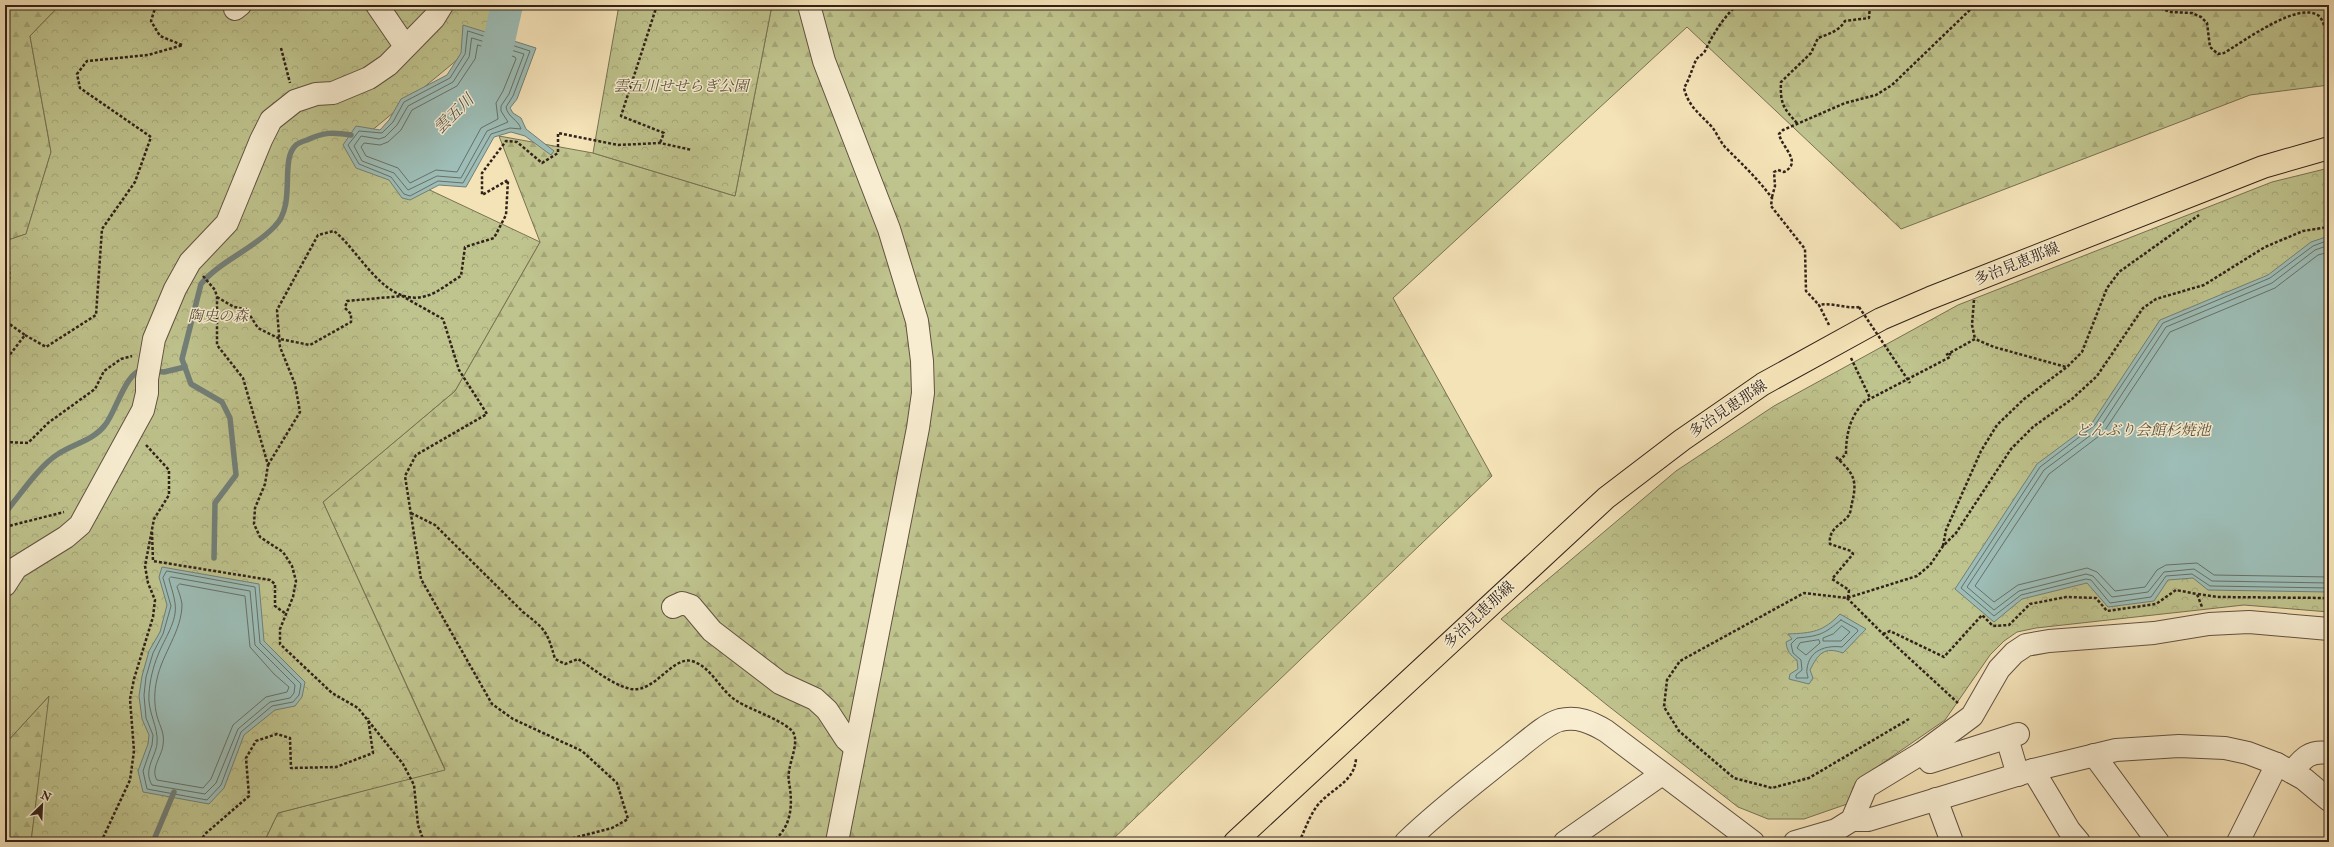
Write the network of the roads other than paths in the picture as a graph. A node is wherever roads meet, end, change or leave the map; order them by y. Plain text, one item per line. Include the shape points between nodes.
1 (377, 5) edge
2 (442, 5) edge
3 (809, 5) edge
4 (405, 46) junction
5 (2329, 148) edge
6 (5, 585) edge
7 (673, 607) dead end
8 (2329, 629) edge
9 (855, 747) junction
10 (2329, 752) edge
11 (1922, 753) junction
12 (2094, 755) junction
13 (2285, 768) junction
14 (2025, 773) junction
15 (1662, 774) junction
16 (1936, 799) junction
17 (2329, 800) edge
18 (1842, 831) edge
19 (837, 842) edge
20 (1235, 842) edge
21 (1406, 842) edge
22 (1565, 842) edge
23 (1753, 842) edge
24 (1795, 842) edge
25 (1952, 842) edge
26 (2079, 842) edge
27 (2158, 842) edge
28 (2238, 842) edge

1 - 4 street
2 - 4 street via 434,18
3 - 9 street via 824,61 889,229 917,321 922,361 923,393 918,428
4 - 6 street via 388,65 369,78 333,93 316,94 295,101 272,120 261,140 227,223 190,262 154,339 143,410 80,525 66,537 16,568
5 - 20 main road, 多治見恵那線 via 2263,167 1930,298 1881,319 1763,384 1682,440 1606,498
7 - 9 street via 682,603 691,606 712,631 780,683 815,699 827,710 846,739
8 - 11 street via 2249,622 2209,624 2154,633 2026,645 2014,653 2000,669 1972,716
9 - 19 street
10 - 13 street via 2317,751 2308,754
11 - 14 street via 1930,762 2012,736
11 - 18 street via 1866,787
12 - 13 street via 2116,750 2179,746 2225,748 2248,753
12 - 14 street
12 - 27 street
13 - 17 street via 2304,779
13 - 28 street
14 - 16 street
14 - 26 street
15 - 21 street via 1595,724 1570,718 1558,721 1535,735 1435,815
15 - 22 street
15 - 23 street
16 - 18 street via 1868,820
16 - 25 street
18 - 24 street

